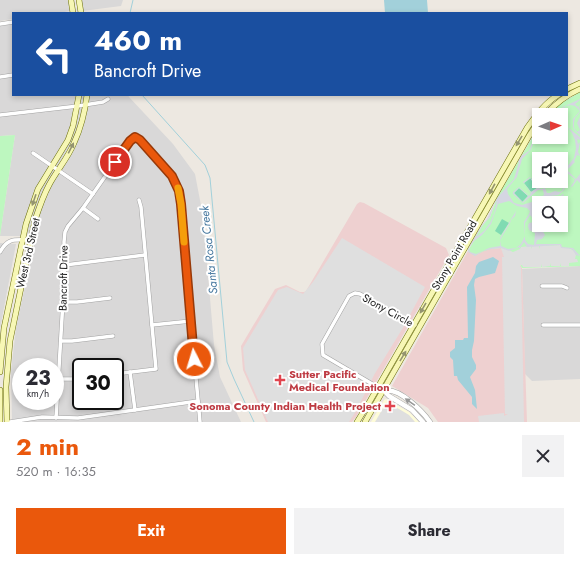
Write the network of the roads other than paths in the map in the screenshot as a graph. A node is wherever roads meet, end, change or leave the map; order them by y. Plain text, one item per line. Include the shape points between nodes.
1 (71, 0) edge
2 (79, 0) edge
3 (73, 12) edge
4 (81, 12) edge
5 (12, 22) edge
6 (0, 24) edge
7 (12, 75) edge
8 (0, 77) edge
9 (580, 83) edge
10 (568, 89) edge
11 (580, 89) edge
12 (79, 96) edge
13 (87, 96) edge
14 (556, 96) edge
15 (568, 96) edge
16 (568, 96) edge
17 (108, 99) dead end
18 (86, 105) junction
19 (78, 106) junction
20 (551, 108) edge
21 (0, 115) edge
22 (532, 133) edge
23 (33, 154) dead end
24 (52, 166) junction
25 (58, 170) junction
26 (93, 194) junction
27 (139, 200) dead end
28 (83, 208) junction
29 (98, 219) dead end
30 (22, 240) junction
31 (31, 240) junction
32 (0, 252) edge
33 (145, 255) junction
34 (65, 264) junction
35 (542, 286) dead end
36 (567, 288) dead end
37 (110, 298) dead end
38 (63, 302) junction
39 (191, 321) junction
40 (152, 324) junction
41 (414, 324) junction
42 (542, 325) dead end
43 (580, 325) edge
44 (420, 327) junction
45 (2, 333) edge
46 (11, 336) junction
47 (114, 336) dead end
48 (61, 341) junction
49 (60, 358) edge
50 (0, 372) edge
51 (130, 372) junction
52 (124, 373) edge
53 (378, 387) junction
54 (0, 390) edge
55 (384, 391) junction
56 (198, 401) junction
57 (56, 410) edge
58 (135, 410) junction
59 (56, 418) junction
60 (0, 422) edge
61 (7, 422) edge
62 (10, 422) edge
63 (200, 422) edge
64 (357, 422) edge
65 (365, 422) edge
66 (423, 422) edge
67 (430, 422) edge

1 - 3 main road
2 - 4 main road
5 - 6 street
7 - 8 street
9 - 10 main road
11 - 16 main road
12 - 19 main road, West 3rd Street
13 - 18 main road, West 3rd Street
14 -> 41 main road, Stony Point Road via 538,113 527,128
15 - 20 main road
17 - 18 street
18 - 19 street
25 -> 18 main road, West 3rd Street via 74,142
19 - 21 street
19 - 24 main road, West 3rd Street via 68,140
22 - 44 main road, Stony Point Road
23 - 24 street
24 - 25 street
24 -> 30 main road, West 3rd Street via 35,195
25 - 26 street
25 - 31 main road, West 3rd Street via 41,201
26 - 28 street, Bancroft Drive
26 - 39 street, Bancroft Drive via 135,137 167,168 179,191
27 - 33 street
28 - 29 street
28 - 34 street, Bancroft Drive via 65,232
30 - 31 street
30 - 32 street via 7,242
30 - 45 main road, West 3rd Street
31 - 46 main road, West 3rd Street
33 - 34 street
33 - 40 street
34 - 38 street, Bancroft Drive
35 - 36 street
37 - 38 street
38 - 48 street, Bancroft Drive
39 - 40 street
39 - 56 street
40 - 51 street via 156,369
41 - 44 street, Stony Circle
41 - 53 main road, Stony Point Road
41 - 53 street, Stony Circle via 360,294 349,296 322,344 323,355
42 - 43 street
55 -> 44 main road, Stony Point Road
45 - 46 street
45 - 50 main road, West 3rd Street
46 - 61 main road, West 3rd Street via 6,387
47 - 48 street
48 - 49 street, Bancroft Drive
51 - 52 street
51 - 58 street
53 - 55 street, Stony Circle
53 - 64 main road, Stony Point Road
54 - 60 main road
55 - 65 main road, Stony Point Road
55 - 66 street via 412,410
67 -> 55 street via 413,404 392,391
56 - 58 street
56 - 63 street
57 - 59 street, Bancroft Drive
58 - 59 street via 78,418
59 - 62 street

